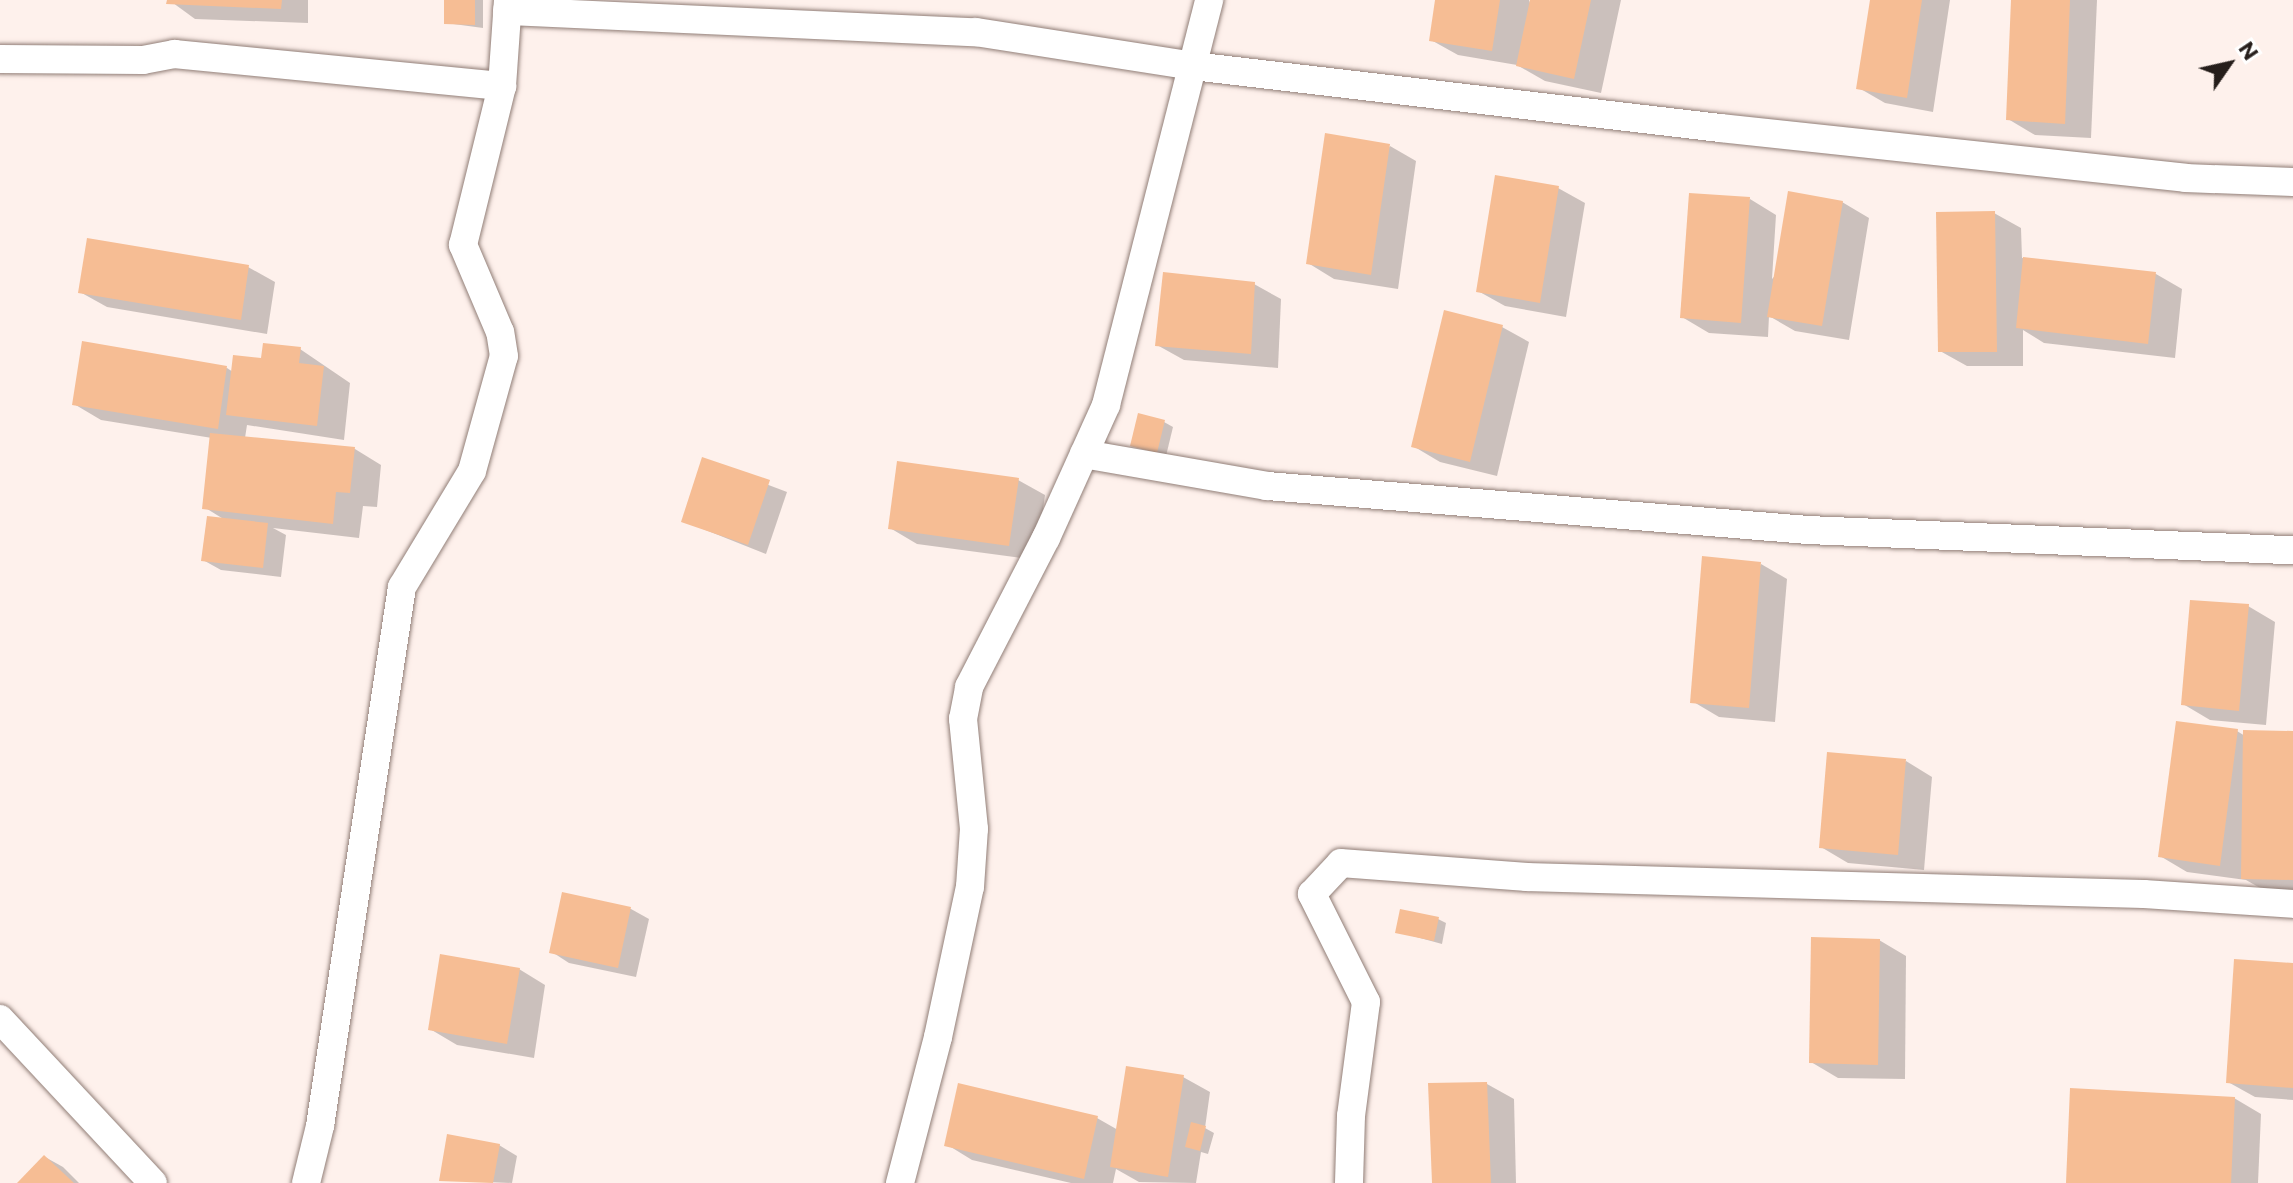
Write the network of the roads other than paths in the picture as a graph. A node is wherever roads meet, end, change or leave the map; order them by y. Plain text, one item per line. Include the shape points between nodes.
1 (1209, 0) edge
2 (508, 6) edge
3 (0, 59) edge
4 (1193, 66) junction
5 (502, 86) junction
6 (2293, 182) edge
7 (1084, 454) junction
8 (2293, 550) edge
9 (2293, 904) edge
10 (0, 1019) edge
11 (153, 1183) edge
12 (306, 1183) edge
13 (900, 1183) edge
14 (1349, 1183) edge

1 - 4 street
2 - 4 street via 976,32
2 - 5 street
3 - 5 street via 143,60 174,54
4 - 6 street via 2170,176
4 - 7 street via 1106,405
5 - 12 street via 463,245 500,332 504,356 472,471 402,587 320,1126
7 - 8 street via 1267,486 1808,530
7 - 13 street via 969,687 963,719 974,829 970,887
9 - 14 street via 2129,894 1526,877 1341,863 1312,894 1366,1002 1351,1116
10 - 11 street

